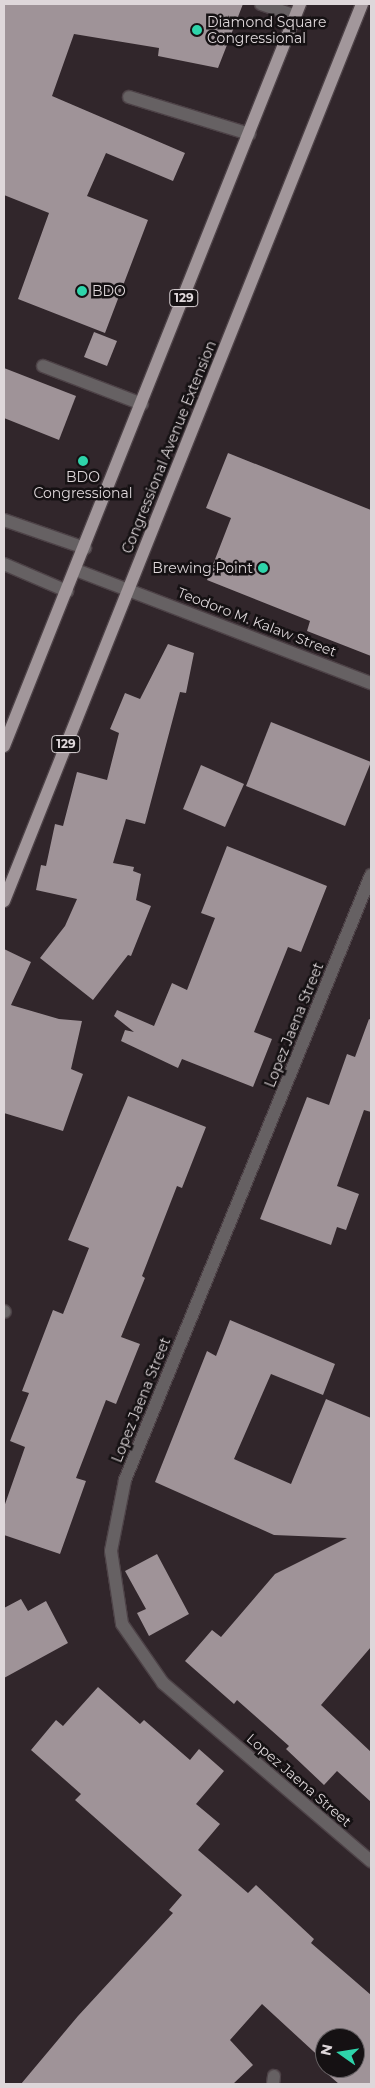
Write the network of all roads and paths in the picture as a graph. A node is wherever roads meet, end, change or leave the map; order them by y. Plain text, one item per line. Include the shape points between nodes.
1 (261, 4) edge
2 (362, 4) edge
3 (298, 10) edge
4 (129, 97) dead end
5 (249, 134) junction
6 (43, 366) dead end
7 (142, 404) junction
8 (4, 520) edge
9 (85, 548) junction
10 (4, 564) edge
11 (76, 570) junction
12 (129, 588) junction
13 (67, 591) junction
14 (371, 683) edge
15 (4, 746) edge
16 (371, 875) edge
17 (4, 901) edge
18 (371, 1861) edge

1 - 3 street
2 - 12 main road, Congressional Avenue Extension / 129
3 - 5 main road, 129
4 - 5 street
5 - 7 main road, 129
6 - 7 street
7 - 9 main road, 129
8 - 9 street
9 - 11 main road, 129
10 - 13 street
11 - 12 street, Teodoro M. Kalaw Street
11 - 13 main road, 129
12 - 14 street, Teodoro M. Kalaw Street
12 - 17 main road, Congressional Avenue Extension / 129
13 - 15 main road, 129
16 - 18 street, Lopez Jaena Street via 125,1480 111,1551 122,1624 163,1683

